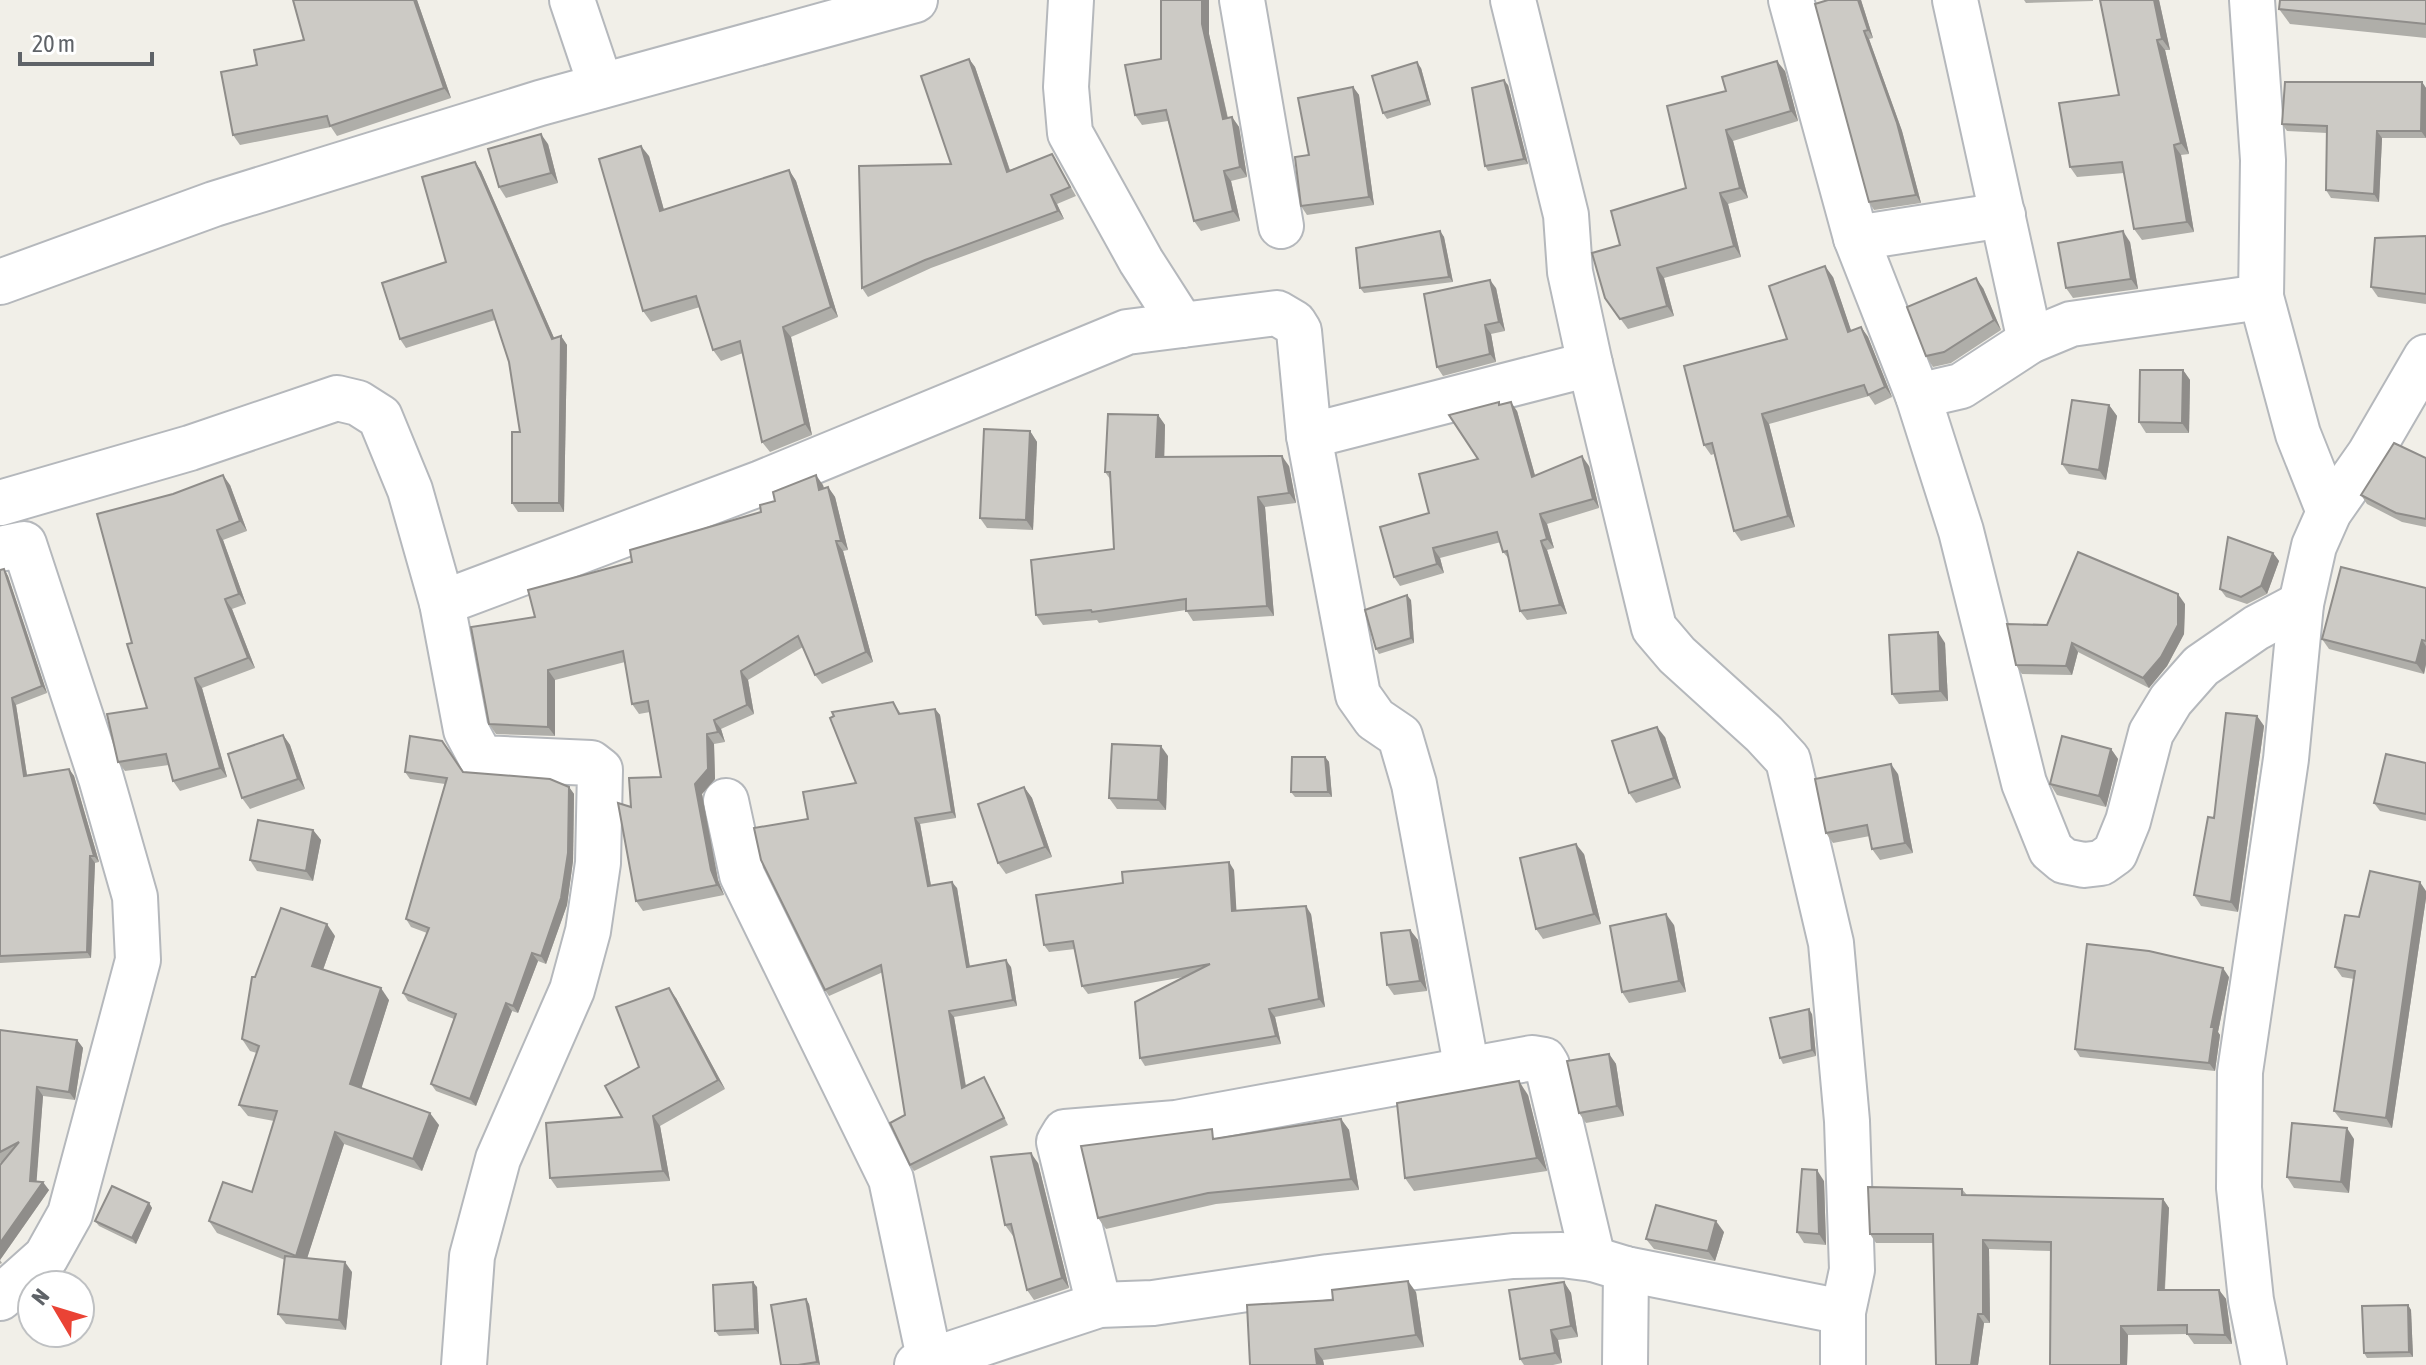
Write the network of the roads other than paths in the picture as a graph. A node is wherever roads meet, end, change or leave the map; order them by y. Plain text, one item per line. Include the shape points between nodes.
1 (572, 0) edge
2 (915, 0) edge
3 (1071, 0) edge
4 (1242, 0) edge
5 (1513, 0) edge
6 (1791, 0) edge
7 (1955, 0) edge
8 (2252, 0) edge
9 (601, 86) junction
10 (2003, 215) junction
11 (1281, 226) dead end
12 (1856, 238) junction
13 (0, 282) edge
14 (2261, 297) junction
15 (1182, 325) junction
16 (2030, 341) junction
17 (2426, 357) edge
18 (1590, 364) junction
19 (1918, 396) junction
20 (1309, 436) junction
21 (0, 503) edge
22 (2329, 512) junction
23 (0, 549) edge
24 (442, 603) junction
25 (2301, 604) junction
26 (726, 801) dead end
27 (1467, 1070) junction
28 (1610, 1264) junction
29 (0, 1298) edge
30 (1099, 1305) junction
31 (1843, 1312) junction
32 (924, 1364) edge
33 (464, 1365) edge
34 (1625, 1365) edge
35 (1843, 1365) edge
36 (2264, 1365) edge

1 - 9 street
2 - 9 street
3 - 15 street via 1066,87 1070,133
4 - 11 street
5 - 18 street via 1566,215 1570,272
6 - 12 street
7 - 10 street
8 - 14 street via 2263,160
9 - 13 street via 214,204
10 - 12 street
10 - 16 street
12 - 19 street
14 - 16 street via 2071,324
14 - 22 street via 2298,434
15 - 20 street via 1277,313 1294,323
15 - 24 street via 1127,332 1082,348 761,483
16 - 19 street via 1961,386
17 - 22 street
18 - 20 street
18 - 31 street via 1654,628 1788,760 1831,943 1847,1121 1852,1256
19 - 25 street via 1961,531 2024,783 2051,850 2064,861 2101,863 2115,853 2151,733 2171,700 2201,666
20 - 27 street via 1358,695 1375,719 1400,736 1414,784
21 - 24 street via 337,398 380,417 410,490
22 - 25 street via 2314,546
23 - 29 street via 24,544 135,897 138,960 70,1214 46,1257
24 - 33 street via 466,730 481,758 591,763 601,775 598,863 588,931 572,990 498,1159 472,1256
25 - 36 street via 2286,759 2240,1072 2239,1188
26 - 32 street via 742,875 891,1179
27 - 28 street via 1544,1060
27 - 30 street via 1176,1123 1065,1132 1059,1142
28 - 30 street via 1562,1255 1513,1256 1153,1303
28 - 31 street
28 - 34 street
30 - 32 street
31 - 35 street

